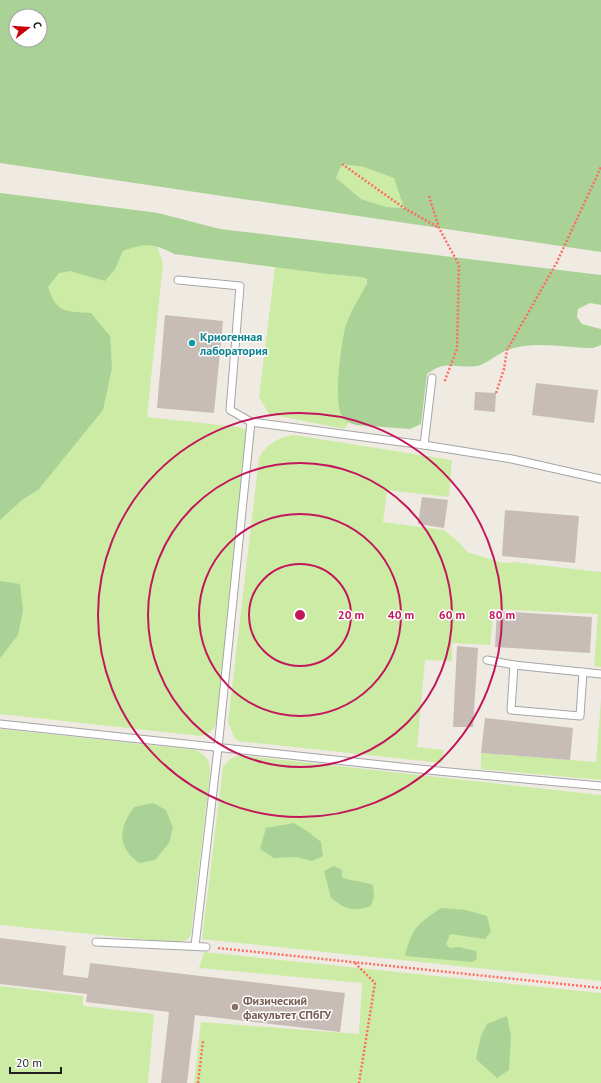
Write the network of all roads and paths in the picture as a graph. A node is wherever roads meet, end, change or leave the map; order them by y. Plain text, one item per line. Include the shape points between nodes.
1 (342, 164) dead end
2 (601, 167) edge
3 (429, 196) dead end
4 (439, 228) junction
5 (178, 280) dead end
6 (432, 378) dead end
7 (446, 380) dead end
8 (496, 393) dead end
9 (251, 422) junction
10 (424, 445) junction
11 (601, 479) edge
12 (488, 660) dead end
13 (514, 666) junction
14 (583, 672) junction
15 (601, 674) edge
16 (0, 724) edge
17 (218, 748) junction
18 (601, 786) edge
19 (96, 942) dead end
20 (195, 946) junction
21 (206, 947) joint
22 (354, 962) junction
23 (601, 988) edge
24 (203, 1041) dead end
25 (198, 1083) edge
26 (359, 1083) edge

1 - 4 path via 404,208
2 - 8 path via 557,262 507,350
3 - 4 path
4 - 7 path via 459,265 457,350
5 - 9 lane via 240,286 230,410
6 - 10 lane
9 - 10 lane
9 - 17 lane
10 - 11 lane via 512,459
12 - 13 lane
13 - 14 lane
13 - 14 lane via 511,710 580,716
14 - 15 lane
16 - 17 lane
17 - 18 lane
17 - 20 lane
19 - 20 lane
20 - 21 lane
21 - 22 path
22 - 23 path
22 - 26 path via 375,983
24 - 25 path

